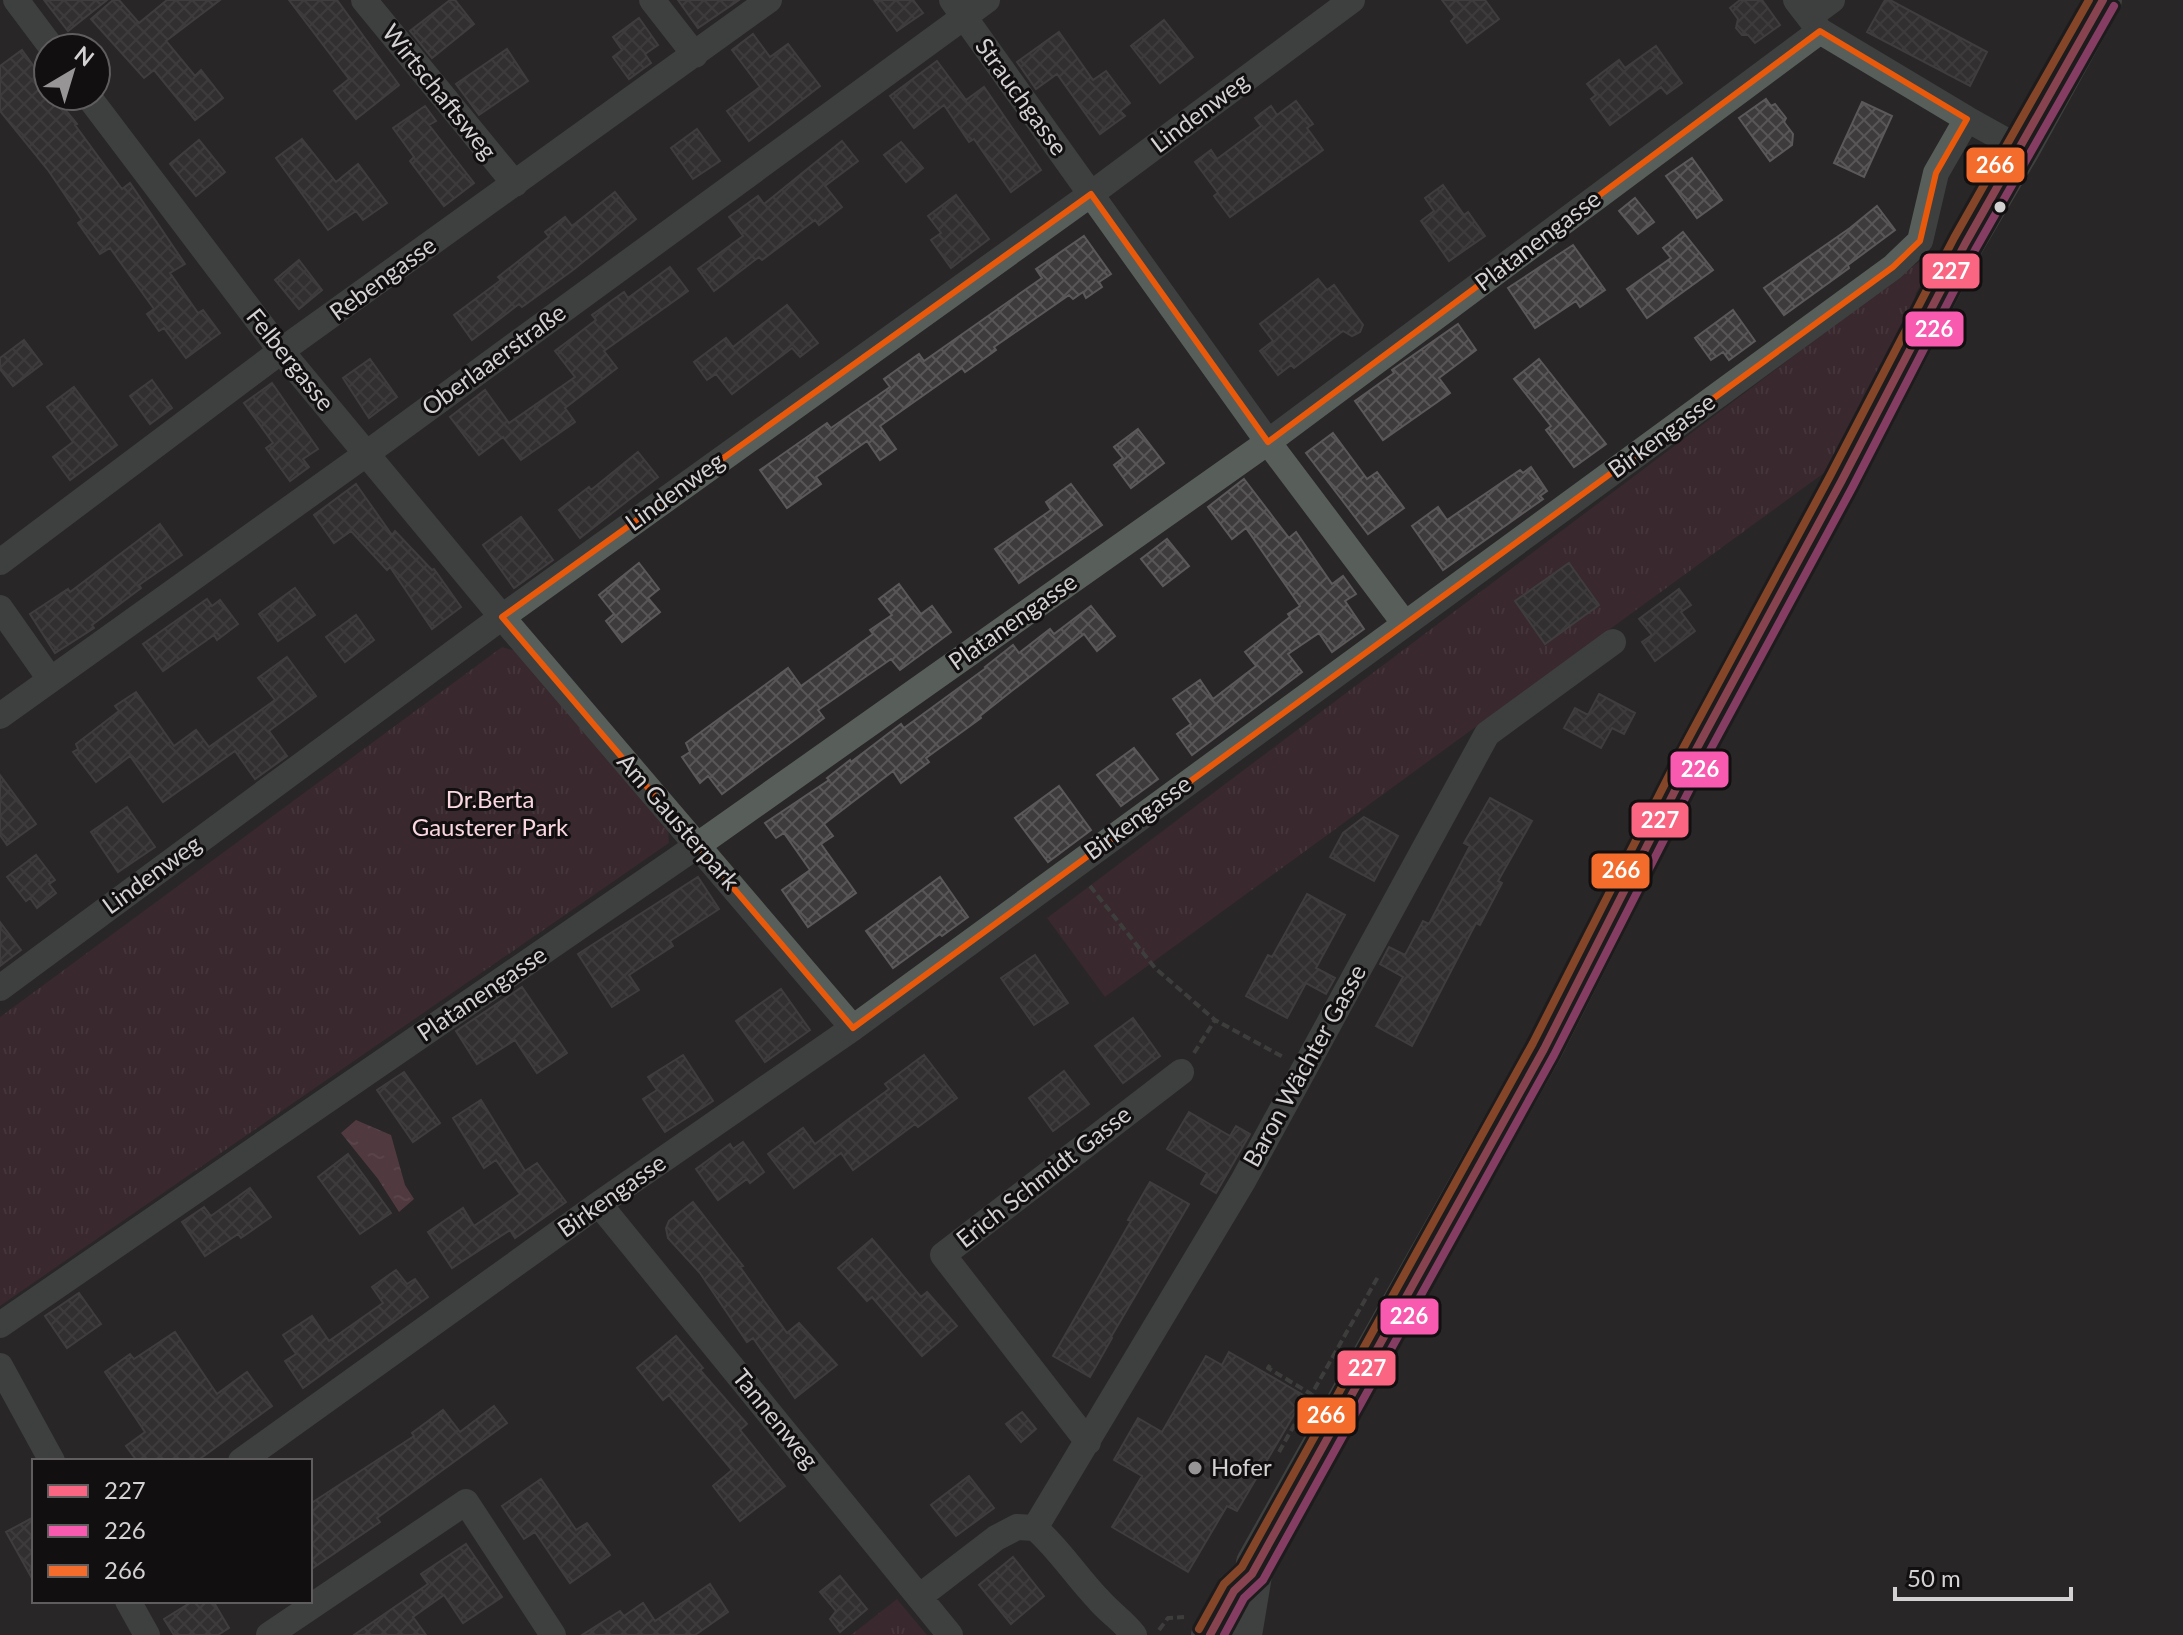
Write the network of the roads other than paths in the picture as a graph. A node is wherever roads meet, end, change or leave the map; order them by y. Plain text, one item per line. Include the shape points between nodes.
1 (364, 0) edge
2 (652, 0) edge
3 (769, 0) edge
4 (987, 0) edge
5 (1352, 0) edge
6 (1832, 0) edge
7 (2103, 0) edge
8 (21, 2) edge
9 (958, 8) edge
10 (1809, 16) edge
11 (41, 32) edge
12 (695, 55) junction
13 (100, 112) edge
14 (1967, 119) junction
15 (2021, 149) junction
16 (515, 184) junction
17 (1091, 194) junction
18 (281, 351) junction
19 (1268, 442) junction
20 (366, 454) junction
21 (0, 562) edge
22 (0, 608) edge
23 (502, 617) junction
24 (1405, 624) junction
25 (1613, 642) dead end
26 (50, 679) junction
27 (0, 716) edge
28 (698, 845) junction
29 (0, 988) edge
30 (853, 1028) junction
31 (1181, 1072) road end
32 (599, 1204) junction
33 (0, 1325) edge
34 (0, 1366) edge
35 (1088, 1442) junction
36 (51, 1459) edge
37 (244, 1459) edge
38 (1035, 1528) junction
39 (1252, 1574) junction
40 (919, 1597) junction
41 (129, 1603) edge
42 (1129, 1629) edge
43 (147, 1635) edge
44 (269, 1635) edge
45 (553, 1635) edge
46 (950, 1635) edge
47 (1155, 1635) edge
48 (1210, 1635) edge
49 (1243, 1635) edge

1 - 16 street, Wirtschaftsweg
2 - 12 street
3 - 12 street, Rebengasse
4 - 9 street, Oberlaaerstraße
5 - 17 street, Lindenweg
6 - 10 street, Platanengasse
7 - 15 street
8 - 11 street
9 - 17 street, Strauchgasse
9 - 20 street, Oberlaaerstraße
10 - 14 street
10 - 19 street, Platanengasse
12 - 16 street, Rebengasse
13 - 18 street, Felbergasse
14 - 15 street
14 - 24 street, Birkengasse via 1936,173 1920,241 1893,267
15 - 39 street via 1965,244 1690,761 1544,1049
16 - 18 street, Rebengasse
17 - 19 street, Strauchgasse
17 - 23 street, Lindenweg
18 - 20 street, Felbergasse
18 - 21 street, Rebengasse
19 - 24 street
19 - 28 street, Platanengasse
20 - 23 street, Felbergasse
20 - 26 street, Oberlaaerstraße
22 - 26 street
23 - 28 street, Am Gausterpark
23 - 29 street, Lindenweg
24 - 30 street, Birkengasse
25 - 35 street, Baron Wächter Gasse via 1487,734 1243,1181
26 - 27 street, Oberlaaerstraße
28 - 30 street, Am Gausterpark
28 - 33 street, Platanengasse
30 - 32 street, Birkengasse
31 - 35 street, Erich Schmidt Gasse via 943,1255
32 - 37 street, Birkengasse
32 - 40 street, Tannenweg
34 - 36 street
35 - 38 street, Baron Wächter Gasse
38 - 40 street via 1017,1527 996,1538
38 - 42 street
39 - 48 street via 1234,1591
39 - 49 street
40 - 46 street, Tannenweg
41 - 43 street
42 - 47 street
44 - 45 street via 466,1502

